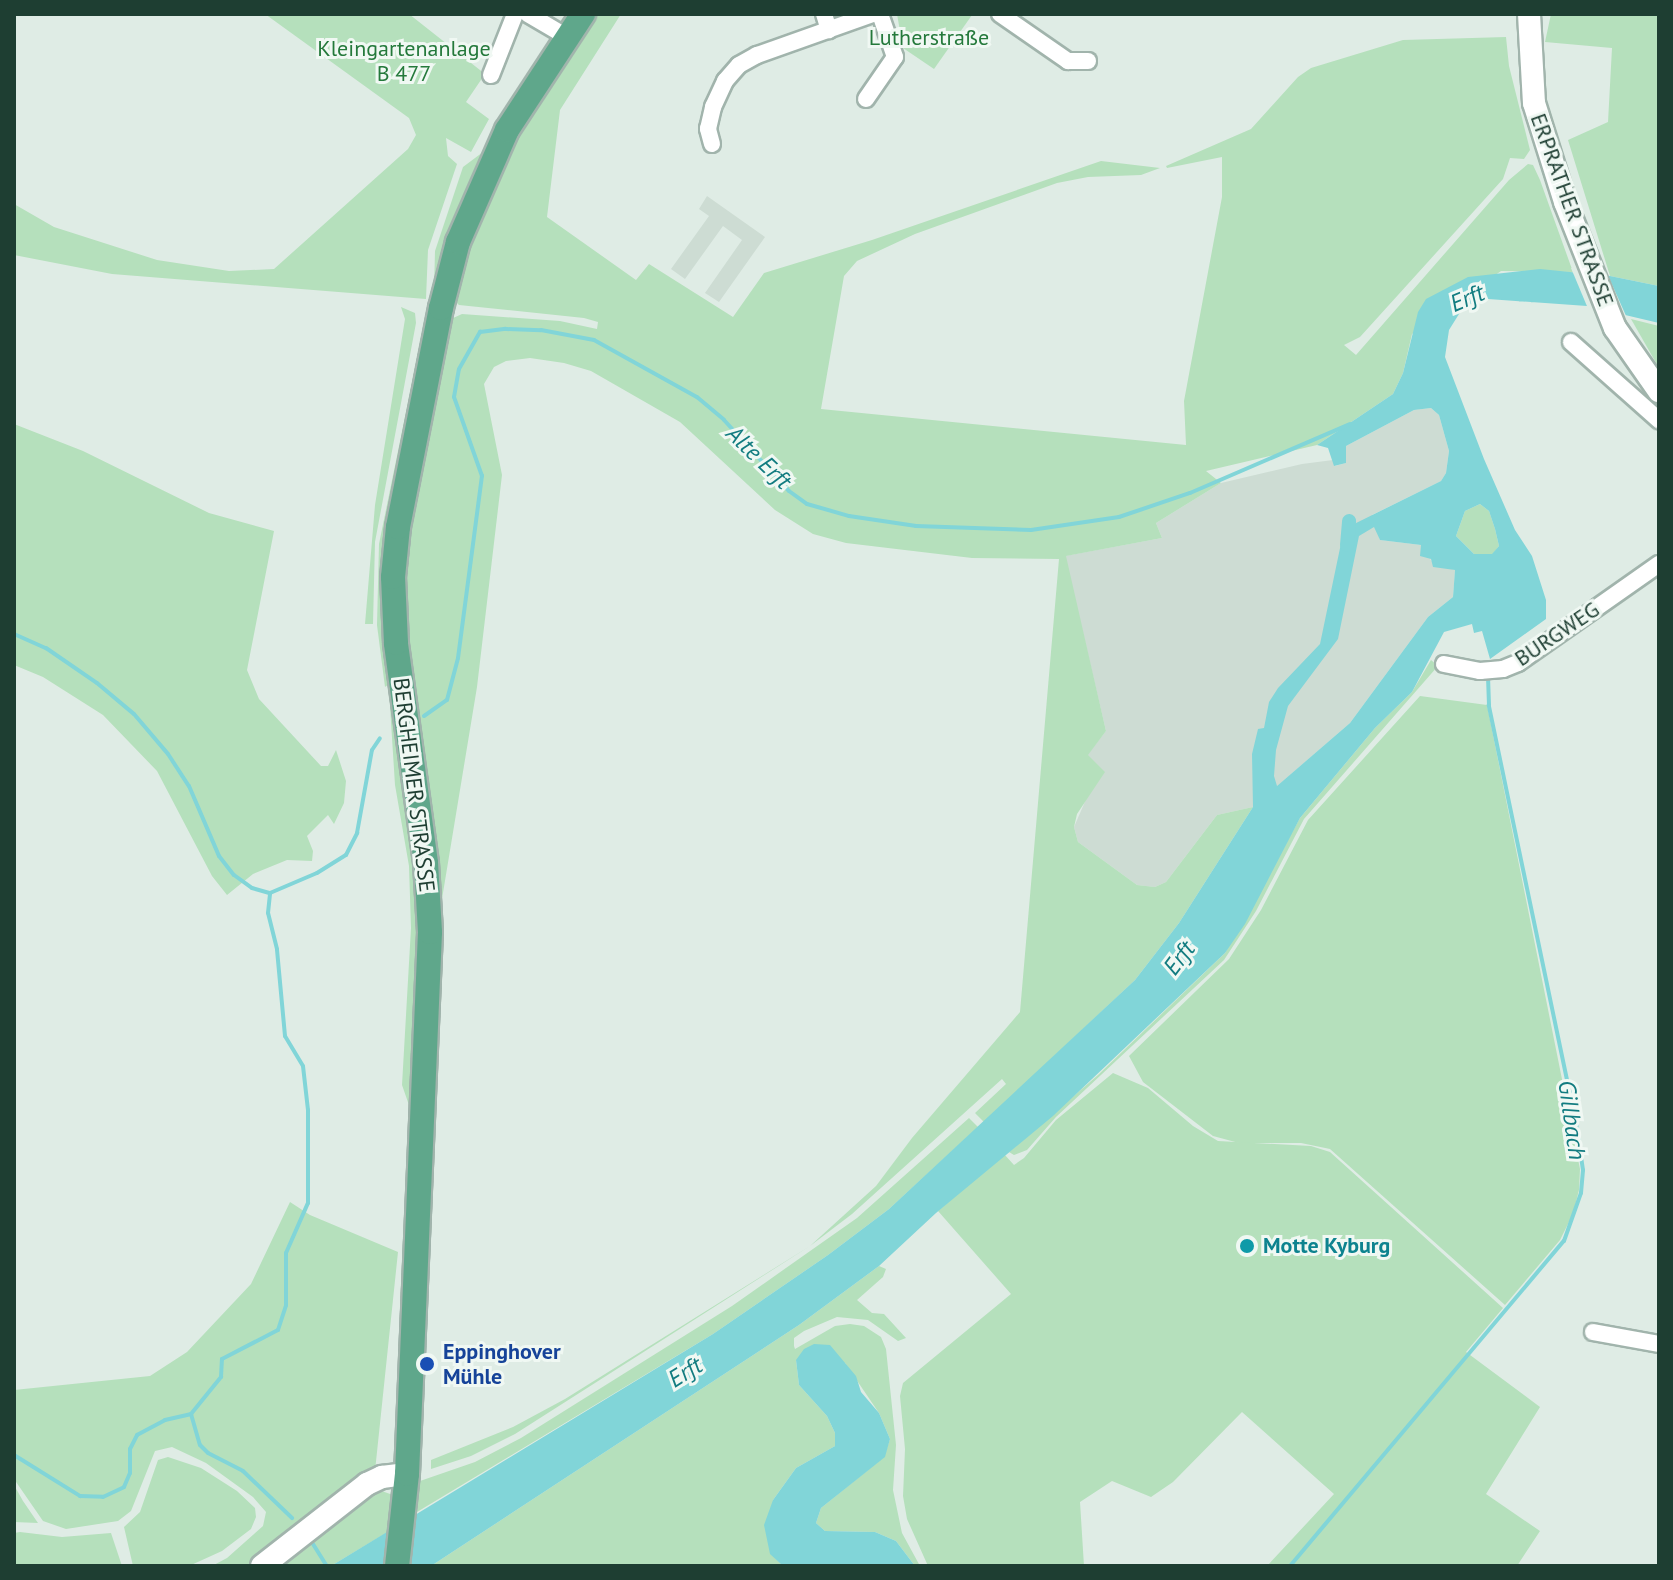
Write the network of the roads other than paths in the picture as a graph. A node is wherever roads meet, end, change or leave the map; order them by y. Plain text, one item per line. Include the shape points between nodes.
1 (515, 14) edge
2 (528, 14) edge
3 (583, 14) edge
4 (873, 14) edge
5 (880, 14) edge
6 (1000, 14) edge
7 (1529, 14) edge
8 (827, 22) edge
9 (567, 37) junction
10 (1088, 61) dead end
11 (491, 75) dead end
12 (866, 99) dead end
13 (712, 144) dead end
14 (1571, 342) dead end
15 (1659, 391) edge
16 (1659, 420) edge
17 (1659, 564) edge
18 (1444, 664) dead end
19 (1593, 1332) dead end
20 (1659, 1344) edge
21 (407, 1474) junction
22 (262, 1566) edge
23 (397, 1566) edge

1 - 11 street
2 - 9 street
3 - 9 main road, BERGHEIMER STRASSE
4 - 8 street
5 - 12 street via 895,57
6 - 10 street via 1068,61
7 - 15 main road, ERPRATHER STRASSE via 1537,117 1586,260 1615,328
8 - 13 street via 732,71 708,122
9 - 21 main road, BERGHEIMER STRASSE via 507,130 458,242 395,550 396,643 426,863 430,932
14 - 16 street
17 - 18 street, BURGWEG via 1518,663 1480,671
19 - 20 street
21 - 22 main road via 367,1484
21 - 23 main road, BERGHEIMER STRASSE

